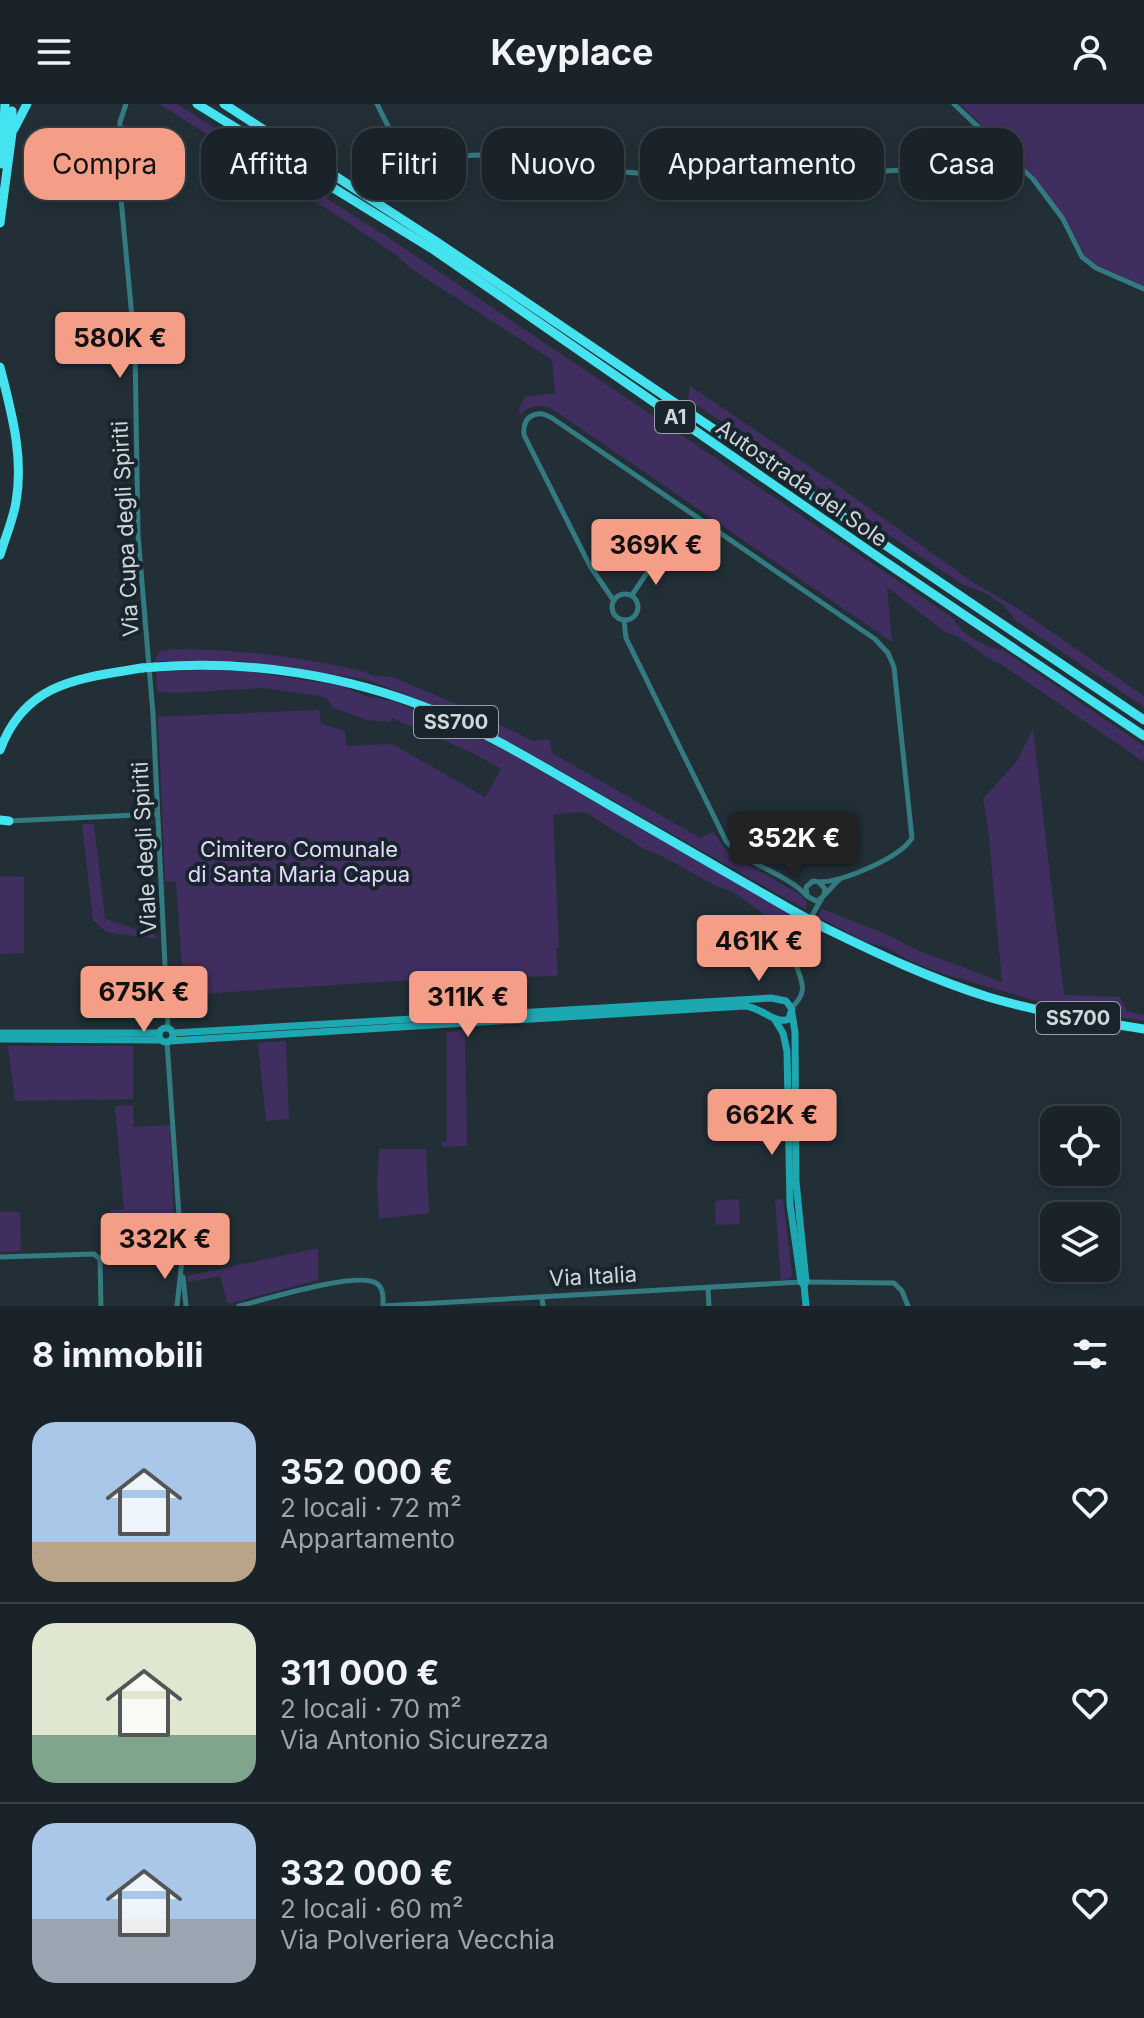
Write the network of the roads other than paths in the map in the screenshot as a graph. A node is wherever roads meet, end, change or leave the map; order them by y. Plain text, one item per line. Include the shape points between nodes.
1 (27, 104) edge
2 (126, 104) edge
3 (224, 104) edge
4 (377, 104) edge
5 (954, 104) edge
6 (198, 105) edge
7 (10, 106) edge
8 (978, 127) junction
9 (12, 133) junction
10 (0, 182) edge
11 (0, 223) edge
12 (1144, 289) edge
13 (0, 367) edge
14 (0, 555) edge
15 (655, 561) dead end
16 (632, 595) junction
17 (614, 601) junction
18 (624, 620) junction
19 (153, 714) joint
20 (1144, 720) edge
21 (1144, 736) edge
22 (0, 750) edge
23 (157, 814) junction
24 (3, 821) edge
25 (842, 877) junction
26 (790, 882) junction
27 (810, 882) junction
28 (819, 882) junction
29 (808, 897) junction
30 (823, 897) junction
31 (811, 915) junction
32 (779, 1000) junction
33 (792, 1010) junction
34 (773, 1018) junction
35 (1144, 1029) edge
36 (0, 1033) edge
37 (166, 1036) junction
38 (0, 1039) edge
39 (0, 1257) edge
40 (182, 1260) junction
41 (804, 1283) junction
42 (708, 1288) junction
43 (542, 1297) junction
44 (101, 1306) edge
45 (176, 1306) edge
46 (186, 1306) edge
47 (239, 1306) edge
48 (383, 1306) edge
49 (543, 1306) edge
50 (709, 1306) edge
51 (806, 1306) edge
52 (908, 1306) edge

1 - 9 highway
2 - 19 street, Via Cupa degli Spiriti via 118,166 135,350 138,535
3 - 20 highway, Autostrada del Sole / A1
4 - 8 street via 400,150 409,156 572,159 600,170 722,180 921,169 937,163
5 - 8 street
6 - 21 highway, Autostrada del Sole / A1 via 434,250
7 - 9 highway
7 - 10 highway
8 - 12 street via 1033,179 1063,219 1082,257
9 - 11 highway
13 - 14 highway via 17,433 18,460 17,498
15 - 16 street
16 - 17 street
16 - 18 street via 638,610
17 - 18 street via 614,613
17 - 25 street via 590,566 524,435 531,415 552,418 875,639 888,653 894,667 913,833 900,852
18 - 26 street via 626,638 726,841
19 - 23 street, Viale degli Spiriti
22 - 35 highway, SS700, bridge via 29,704 71,681 142,668 223,666 330,679 435,712 530,760 795,912 926,975 1012,1003
23 - 24 street
23 - 37 street, Viale degli Spiriti
25 - 28 street
25 - 30 street
26 - 27 street
26 - 29 street
27 - 28 street
27 - 29 street
28 - 30 street
29 - 30 street
29 - 31 street
30 - 31 street
31 - 33 street via 793,949 803,989
32 - 33 street
32 - 34 street via 773,1004
32 - 37 street
33 - 34 street via 786,1021
33 - 41 street
34 - 37 street via 745,1006
34 - 41 street via 787,1051 790,1204
36 - 37 street
37 - 38 street
37 - 40 street, Viale degli Spiriti
39 - 44 street via 94,1254 100,1259
40 - 45 street
40 - 46 street
41 - 42 street, Via Italia
41 - 51 street
41 - 52 street, Via Italia via 894,1283
42 - 43 street, Via Italia
42 - 50 street
43 - 48 street, Via Italia
43 - 49 street
47 - 48 street via 325,1284 368,1281 382,1290

